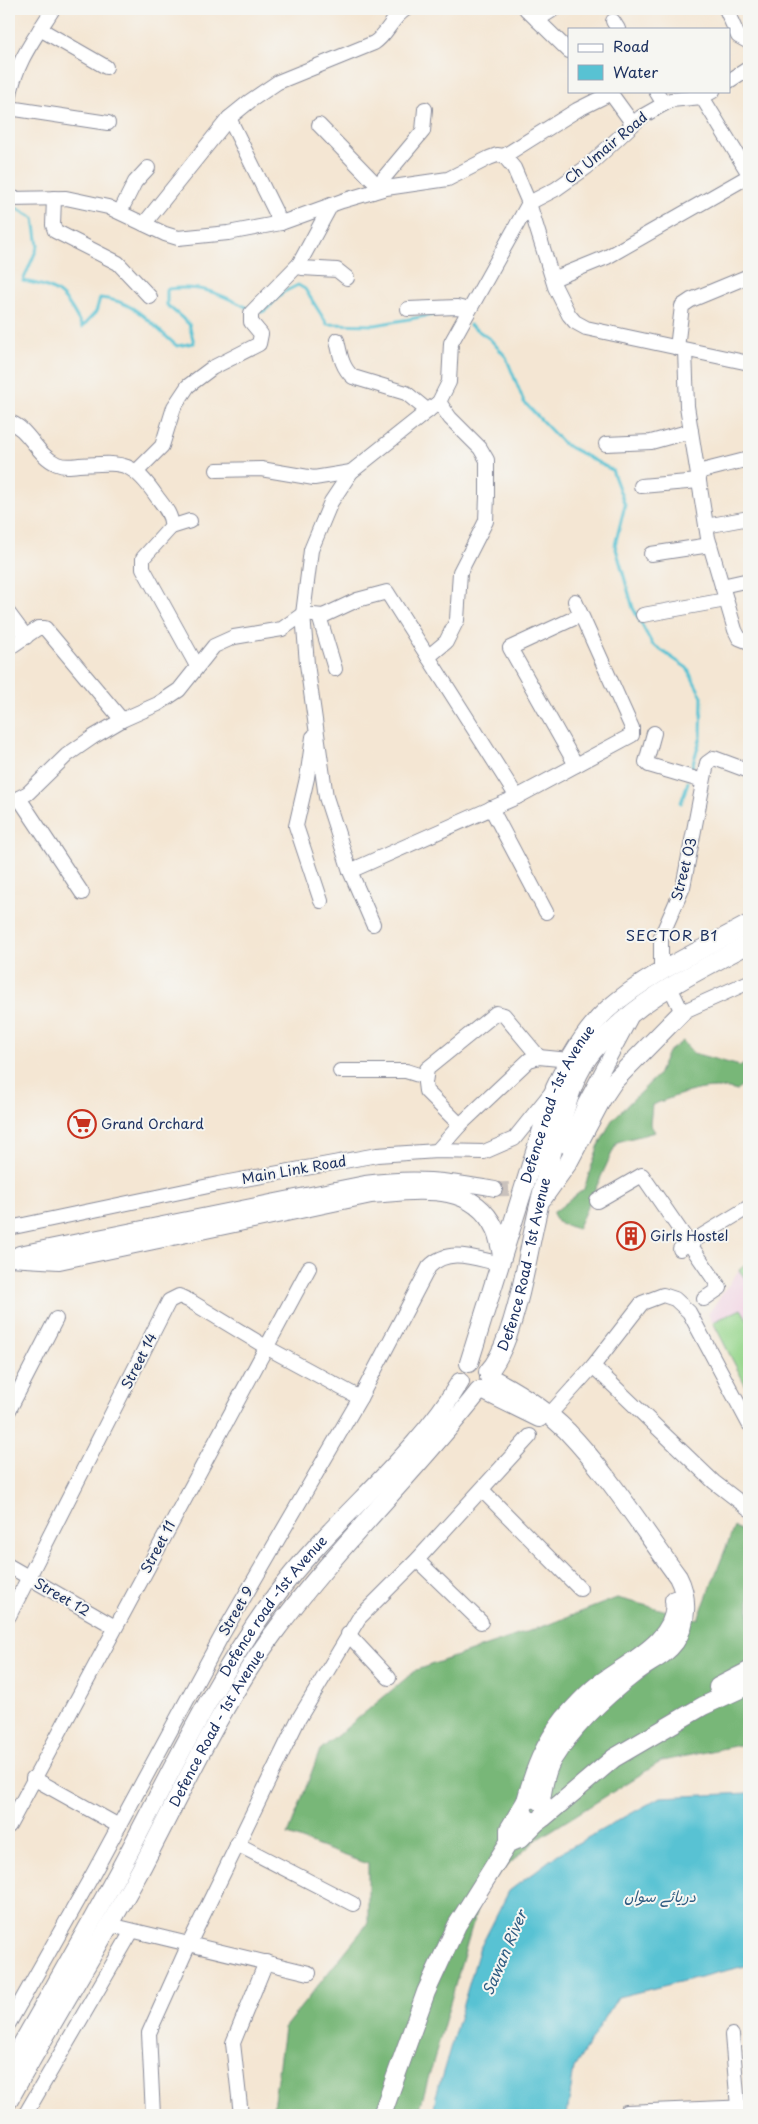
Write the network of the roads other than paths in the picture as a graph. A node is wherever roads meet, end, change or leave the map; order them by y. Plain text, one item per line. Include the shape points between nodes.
1 (53, 9) edge
2 (406, 9) edge
3 (526, 9) edge
4 (554, 9) edge
5 (726, 9) edge
6 (537, 20) junction
7 (40, 29) junction
8 (739, 38) edge
9 (568, 50) edge
10 (106, 68) dead end
11 (749, 68) edge
12 (730, 80) edge
13 (610, 92) edge
14 (657, 92) edge
15 (708, 94) edge
16 (9, 100) edge
17 (664, 104) junction
18 (9, 108) edge
19 (425, 109) dead end
20 (229, 118) junction
21 (108, 123) dead end
22 (634, 124) junction
23 (318, 126) dead end
24 (504, 156) junction
25 (148, 168) dead end
26 (749, 175) edge
27 (375, 189) junction
28 (54, 198) junction
29 (9, 199) edge
30 (529, 203) junction
31 (331, 206) junction
32 (120, 212) junction
33 (144, 224) junction
34 (281, 224) junction
35 (300, 264) junction
36 (749, 276) edge
37 (347, 278) dead end
38 (553, 279) junction
39 (150, 297) dead end
40 (408, 309) dead end
41 (468, 310) junction
42 (337, 340) dead end
43 (681, 349) junction
44 (749, 362) edge
45 (439, 402) junction
46 (428, 411) junction
47 (9, 422) edge
48 (691, 431) junction
49 (606, 444) dead end
50 (749, 459) edge
51 (217, 470) dead end
52 (137, 471) junction
53 (351, 472) junction
54 (698, 477) junction
55 (641, 486) dead end
56 (749, 518) edge
57 (190, 521) dead end
58 (706, 526) junction
59 (171, 527) junction
60 (710, 545) junction
61 (651, 554) dead end
62 (749, 580) edge
63 (722, 586) junction
64 (575, 600) dead end
65 (726, 600) junction
66 (9, 614) edge
67 (303, 614) junction
68 (581, 615) junction
69 (643, 615) dead end
70 (319, 616) junction
71 (26, 637) junction
72 (749, 642) edge
73 (9, 648) edge
74 (428, 657) junction
75 (197, 666) junction
76 (335, 670) dead end
77 (122, 720) junction
78 (315, 722) junction
79 (654, 733) dead end
80 (576, 765) junction
81 (749, 772) edge
82 (694, 779) junction
83 (517, 797) junction
84 (14, 800) edge
85 (492, 808) junction
86 (350, 871) junction
87 (82, 893) dead end
88 (321, 901) dead end
89 (546, 912) dead end
90 (373, 924) dead end
91 (749, 924) edge
92 (749, 944) edge
93 (665, 980) junction
94 (749, 982) edge
95 (635, 1012) junction
96 (682, 1012) junction
97 (539, 1057) junction
98 (569, 1060) junction
99 (340, 1071) dead end
100 (425, 1077) junction
101 (555, 1088) junction
102 (460, 1125) junction
103 (567, 1146) tunnel mouth
104 (437, 1151) junction
105 (495, 1190) tunnel mouth
106 (597, 1202) dead end
107 (749, 1207) edge
108 (537, 1209) junction
109 (9, 1228) edge
110 (685, 1246) junction
111 (9, 1256) edge
112 (502, 1261) junction
113 (309, 1268) dead end
114 (704, 1299) dead end
115 (56, 1319) dead end
116 (266, 1347) junction
117 (469, 1363) junction
118 (593, 1366) junction
119 (460, 1382) junction
120 (485, 1383) junction
121 (360, 1398) junction
122 (9, 1410) edge
123 (549, 1415) junction
124 (749, 1424) edge
125 (530, 1436) dead end
126 (482, 1490) junction
127 (749, 1509) edge
128 (418, 1560) junction
129 (9, 1566) edge
130 (29, 1578) junction
131 (580, 1589) dead end
132 (9, 1616) edge
133 (481, 1622) dead end
134 (115, 1627) junction
135 (348, 1634) junction
136 (749, 1671) edge
137 (389, 1678) dead end
138 (749, 1685) edge
139 (33, 1778) junction
140 (536, 1809) junction
141 (9, 1826) edge
142 (119, 1826) junction
143 (237, 1844) junction
144 (126, 1857) junction
145 (142, 1867) junction
146 (353, 1904) dead end
147 (110, 1925) junction
148 (132, 1930) junction
149 (189, 1944) junction
150 (266, 1962) junction
151 (309, 1973) dead end
152 (9, 2024) edge
153 (732, 2035) dead end
154 (9, 2067) edge
155 (9, 2100) edge
156 (744, 2107) edge
157 (626, 2112) dead end
158 (655, 2113) edge
159 (25, 2115) edge
160 (153, 2115) edge
161 (240, 2115) edge
162 (382, 2115) edge

1 - 7 street
2 - 20 street via 396,15 386,32 374,43 278,82
3 - 6 street
4 - 6 street
5 - 8 street
6 - 9 street
7 - 10 street
7 - 16 street via 22,56 11,82
11 - 12 street
13 - 22 street
13 - 24 street
14 - 17 street
15 - 17 street, Ch Umair Road
15 - 26 street
17 - 22 street, Ch Umair Road
18 - 21 street
19 - 27 street via 424,131
20 - 33 street
20 - 34 street
22 - 30 street, Ch Umair Road via 587,167
23 - 27 street
24 - 27 street via 489,158 448,179
24 - 30 street via 514,168
25 - 32 street via 135,182
26 - 38 street via 607,257
27 - 31 street
28 - 29 street
28 - 32 street via 108,206
28 - 39 street via 53,225 56,231 118,263
30 - 38 street
30 - 41 street
31 - 34 street
31 - 35 street
32 - 33 street
33 - 34 street via 178,238
35 - 37 street via 302,268 337,270
35 - 52 street via 252,311 251,322 261,334 259,344 212,368 188,386 174,407 162,446
36 - 43 street via 682,306
38 - 43 street via 575,322 586,328
40 - 41 street via 457,307
41 - 45 street via 451,343 450,374
42 - 46 street via 348,373 406,393
43 - 44 street
43 - 48 street
45 - 46 street
45 - 74 street via 487,460 486,521 460,572 457,620 446,642
46 - 53 street
47 - 52 street via 17,424 54,463 63,466 112,463 130,466
48 - 49 street via 651,442
48 - 54 street
50 - 54 street
51 - 53 street via 261,468 314,478
52 - 59 street via 166,510
53 - 67 street via 330,502 311,550
54 - 55 street
54 - 58 street
56 - 58 street
57 - 59 street
58 - 60 street
59 - 75 street via 143,558 143,568
60 - 61 street
60 - 63 street
62 - 63 street
63 - 65 street
64 - 68 street
65 - 69 street
65 - 72 street via 735,630 740,638
66 - 71 street
67 - 70 street
67 - 75 street via 282,628 234,637 214,646
67 - 78 street
68 - 80 street via 632,728 632,735
68 - 80 street via 510,648
70 - 74 street via 356,600 387,592
70 - 76 street
71 - 73 street
71 - 77 street via 38,628 45,628
74 - 83 street
75 - 77 street via 178,690 158,704
77 - 84 street via 67,755 28,793
78 - 86 street via 326,798
78 - 88 street via 296,826
79 - 82 street via 646,762 660,770
80 - 83 street
81 - 82 street, Street 03 via 714,758
82 - 93 street, Street 03 via 683,887 661,938
83 - 85 street
84 - 87 street
85 - 86 street
85 - 89 street
86 - 90 street
91 - 93 main road, Defence road -1st Avenue
92 - 93 main road, Defence Road - 1st Avenue
93 - 95 main road, Defence Road - 1st Avenue
93 - 96 street
93 - 98 main road, Defence road -1st Avenue via 644,982 608,1010
94 - 96 street
95 - 103 street via 585,1102
95 - 108 main road, Defence Road - 1st Avenue via 592,1051 578,1076 569,1096
96 - 108 main road via 614,1081 568,1163
97 - 98 street
97 - 100 street via 504,1015 496,1014 427,1069
97 - 102 street via 529,1060 510,1076
98 - 101 main road, Defence road -1st Avenue
99 - 100 street via 406,1071
100 - 102 street via 426,1091
101 - 104 street, Main Link Road via 514,1139 500,1147 484,1152
101 - 112 main road, Defence road -1st Avenue
102 - 104 street
104 - 109 street, Main Link Road via 378,1155 218,1184
105 - 111 street, Main Link Road via 437,1179 401,1178
106 - 110 street via 642,1175
107 - 110 street
108 - 120 main road, Defence Road - 1st Avenue via 522,1284 498,1362
110 - 114 street via 720,1288
111 - 112 main road via 59,1260 372,1194 420,1191 454,1194 472,1200 496,1230
112 - 117 main road, Defence road -1st Avenue
112 - 121 street, Street 9 via 453,1254 435,1260
113 - 116 street, Street 11
115 - 122 street
116 - 121 street, Street 14
116 - 130 street, Street 14 via 179,1296 169,1301
116 - 134 street, Street 11
117 - 119 main road, Defence road -1st Avenue via 461,1371
117 - 120 main road via 483,1365
118 - 123 street
118 - 124 street via 642,1303 663,1295 674,1299 690,1312
118 - 127 street via 714,1482
119 - 120 main road via 469,1391
119 - 144 main road, Defence road -1st Avenue via 418,1440 342,1518 277,1594 228,1666
120 - 123 main road via 517,1391
120 - 140 main road via 538,1418 564,1442 652,1557 672,1588 675,1605 671,1620 656,1642 594,1688 555,1731 532,1776
120 - 145 main road, Defence Road - 1st Avenue via 432,1450 344,1545 273,1634 228,1702
121 - 142 street, Street 9 via 221,1637
123 - 140 main road via 613,1488 678,1577 684,1588 686,1604 680,1632 666,1652 613,1690 580,1724 552,1761
125 - 126 street
126 - 128 street
126 - 131 street
128 - 133 street
128 - 135 street via 359,1618
129 - 130 street, Street 12
130 - 132 street, Street 14
130 - 134 street, Street 12
134 - 139 street, Street 11
135 - 137 street
135 - 143 street via 298,1720
136 - 140 main road via 676,1708 611,1748
138 - 140 main road via 703,1706
139 - 141 street, Street 11
139 - 142 street
140 - 162 main road via 509,1829 509,1842 457,1925 426,1992
142 - 152 street, Street 9
143 - 146 street
143 - 149 street
144 - 145 main road
144 - 154 main road, Defence road -1st Avenue
145 - 147 main road, Defence Road - 1st Avenue
147 - 148 street
147 - 155 main road, Defence Road - 1st Avenue
148 - 149 street
148 - 159 street
149 - 150 street
149 - 160 street via 149,2033
150 - 151 street
150 - 161 street via 233,2043
153 - 156 street
156 - 158 street
157 - 158 street

